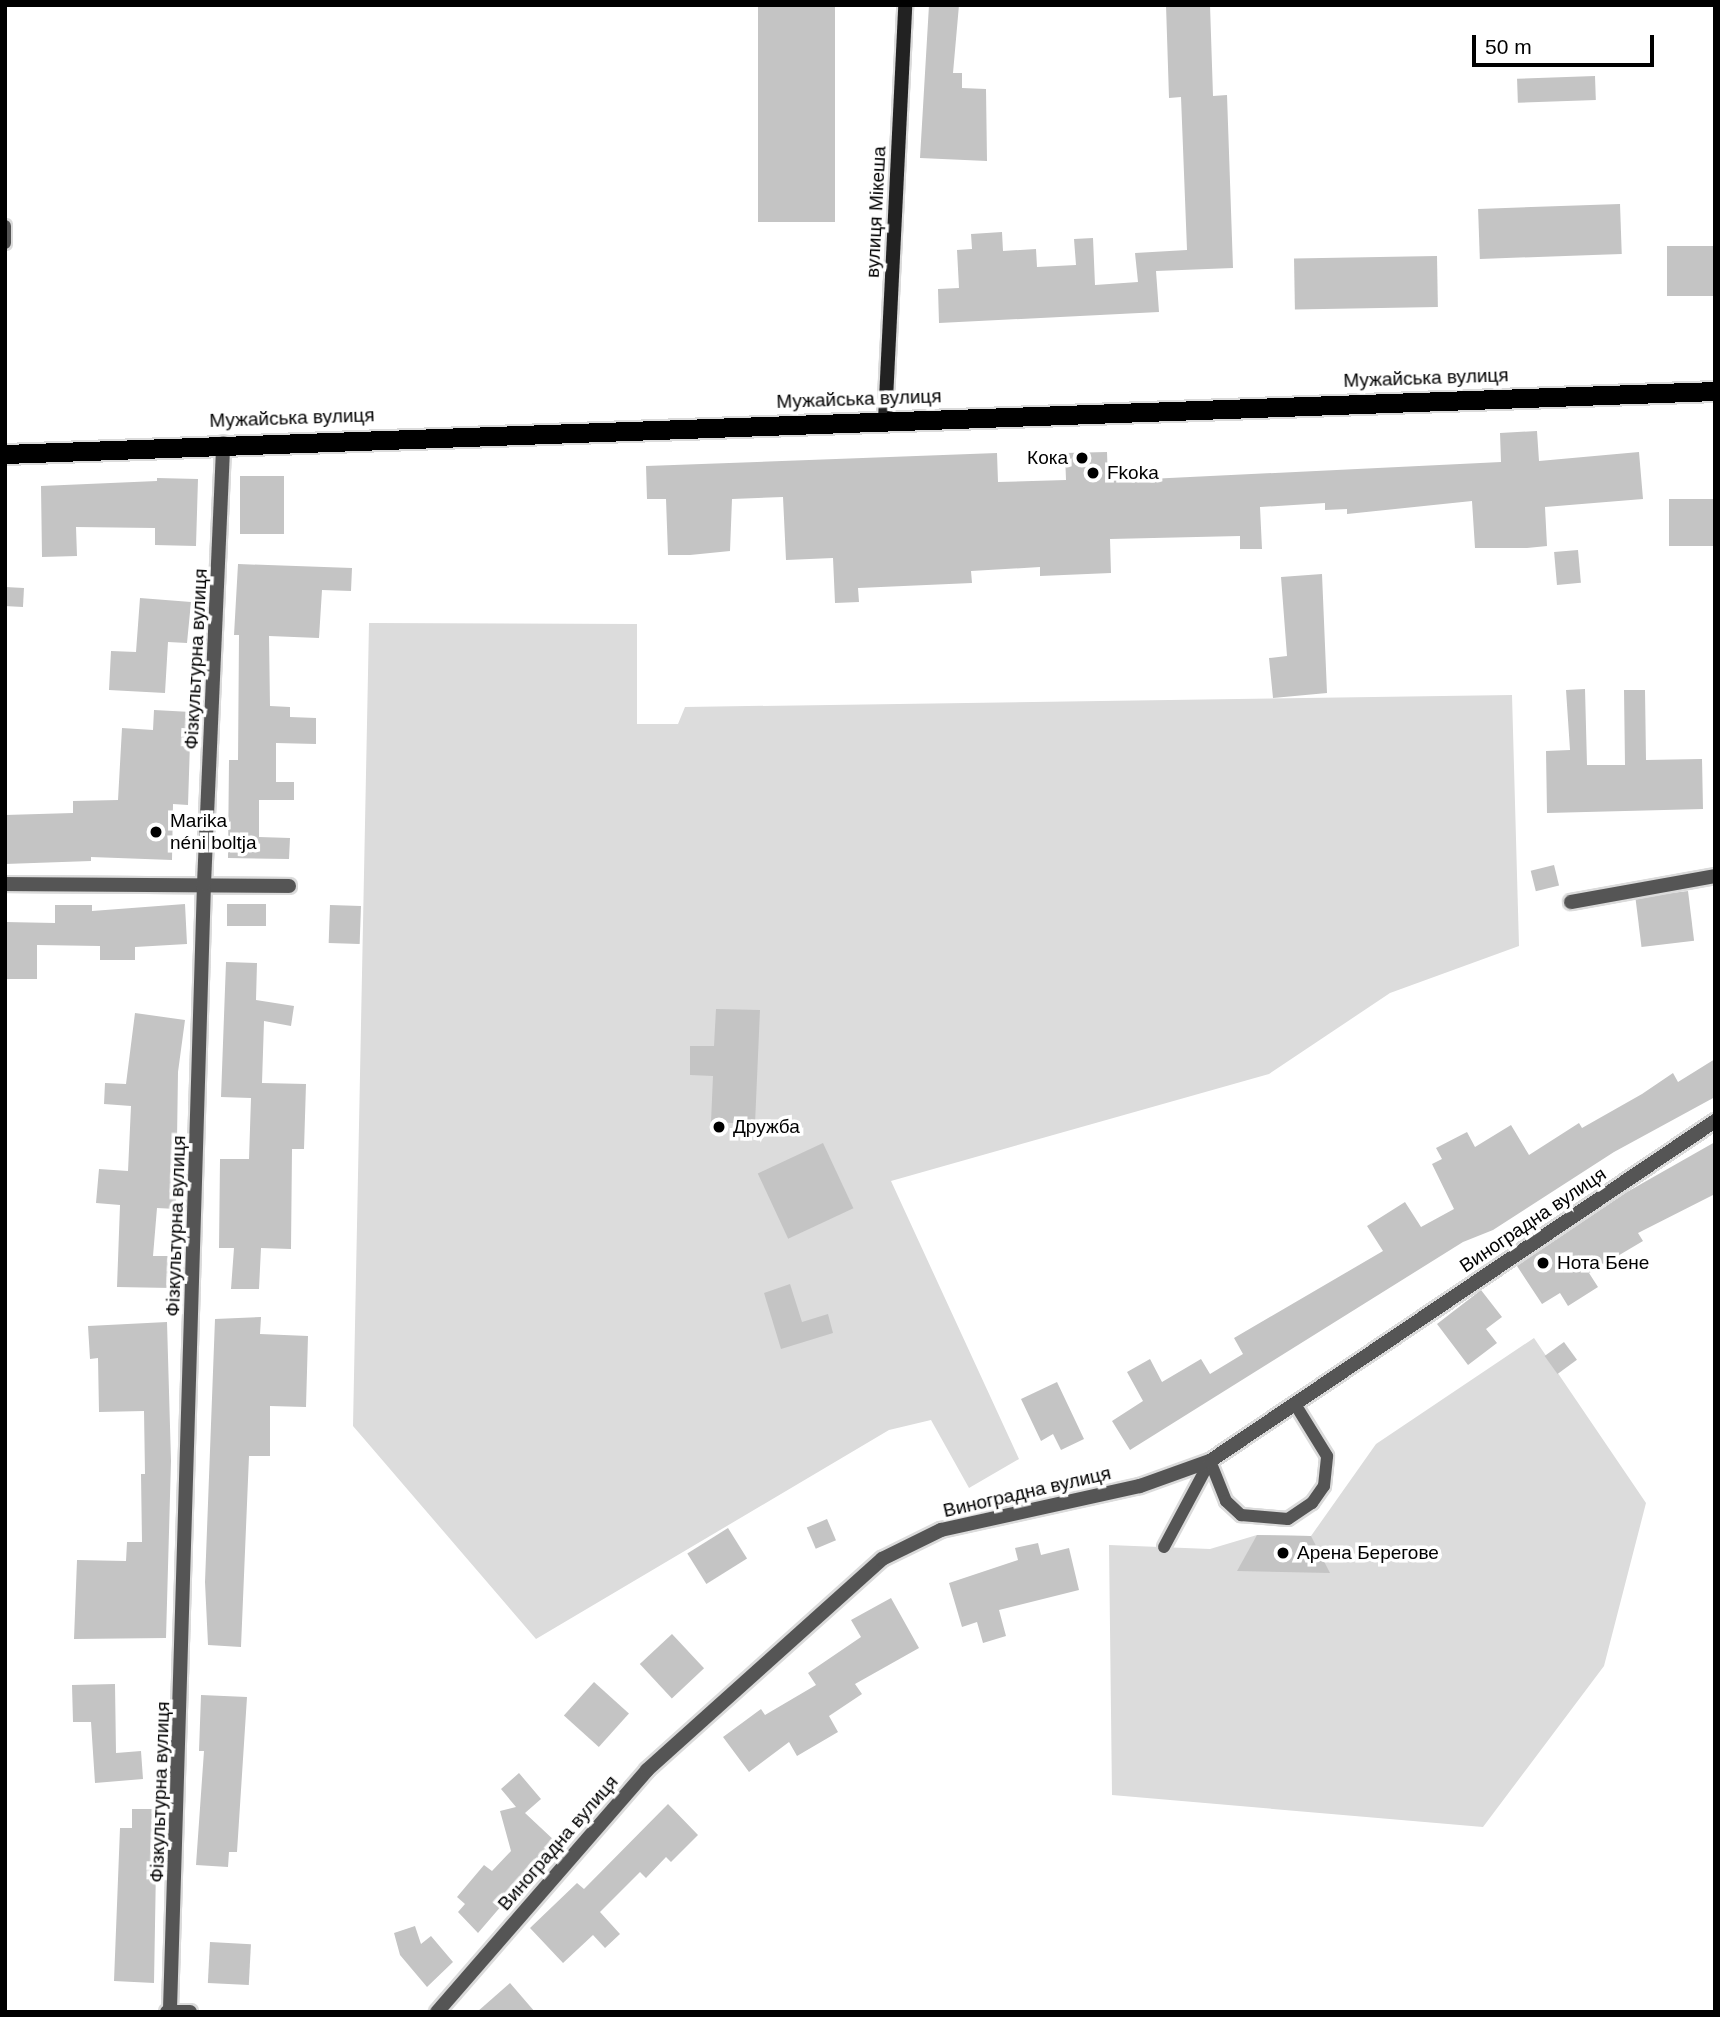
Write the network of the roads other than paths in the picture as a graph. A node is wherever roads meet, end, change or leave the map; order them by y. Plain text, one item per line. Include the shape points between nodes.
1 (905, 5) edge
2 (5, 226) edge
3 (5, 243) edge
4 (1715, 391) edge
5 (886, 421) junction
6 (223, 443) junction
7 (5, 454) edge
8 (1715, 876) edge
9 (5, 884) edge
10 (204, 884) junction
11 (289, 886) dead end
12 (1572, 902) dead end
13 (1715, 1121) edge
14 (1295, 1404) junction
15 (1210, 1461) junction
16 (1164, 1548) dead end
17 (169, 2011) edge
18 (190, 2012) edge
19 (437, 2012) edge

1 - 5 main road, вулиця Мікеша
2 - 3 lane
4 - 5 highway, Мужайська вулиця
5 - 6 highway, Мужайська вулиця
6 - 7 highway, Мужайська вулиця
6 - 10 street, Фізкультурна вулиця
8 - 12 street
9 - 10 street
10 - 11 street
10 - 17 street, Фізкультурна вулиця
13 - 14 street, Виноградна вулиця
14 - 15 street, Виноградна вулиця
14 - 15 lane via 1327,1456 1324,1486 1312,1503 1288,1519 1241,1515 1226,1501
15 - 16 lane
15 - 19 street, Виноградна вулиця via 1140,1486 941,1530 882,1559 647,1770
17 - 18 street

